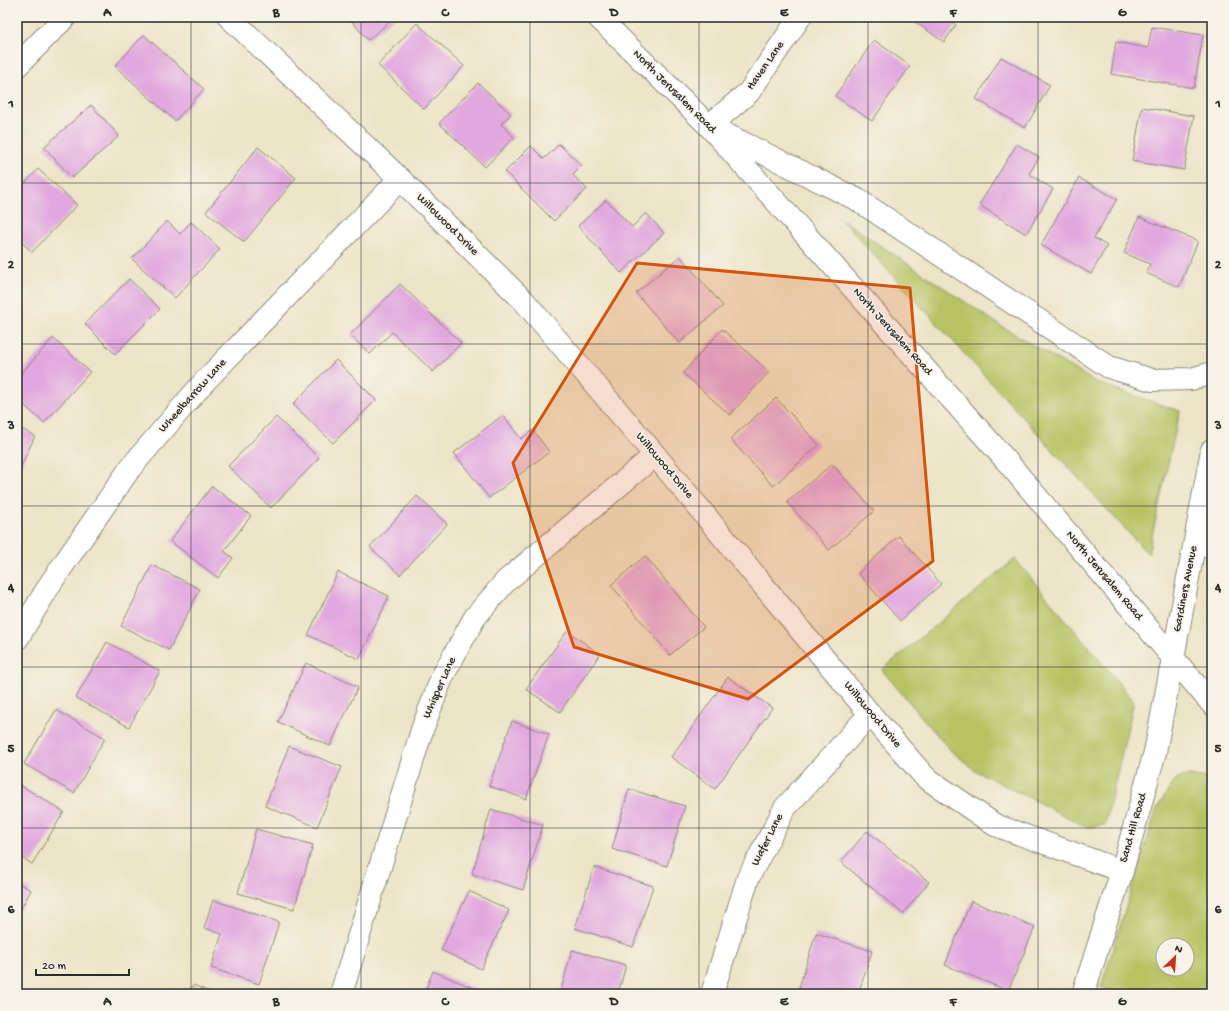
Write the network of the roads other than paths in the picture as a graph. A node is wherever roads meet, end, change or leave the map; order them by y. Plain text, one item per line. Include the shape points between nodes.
1 (65, 17) edge
2 (229, 17) edge
3 (598, 17) edge
4 (800, 17) edge
5 (17, 66) edge
6 (709, 126) junction
7 (400, 179) junction
8 (1212, 372) edge
9 (1212, 450) edge
10 (655, 455) junction
11 (1206, 518) edge
12 (1203, 547) edge
13 (17, 639) edge
14 (1173, 658) junction
15 (1212, 704) edge
16 (870, 714) junction
17 (1122, 871) junction
18 (341, 994) edge
19 (712, 994) edge
20 (1083, 994) edge

1 - 5 street
2 - 7 street, Willowood Drive
3 - 6 street, North Jerusalem Road
4 - 6 street, Haven Lane via 749,92
6 - 8 street via 858,200 1109,367 1152,380 1191,379
6 - 14 street, North Jerusalem Road via 998,452
7 - 10 street, Willowood Drive via 524,301
7 - 13 street, Wheelbarrow Lane via 204,382 131,467 52,580
9 - 11 street, Gardiners Avenue
10 - 16 street, Willowood Drive
10 - 18 street, Whisper Lane via 506,581 476,617 442,677 422,730
11 - 12 street, Gardiners Avenue
12 - 14 street, Gardiners Avenue
14 - 15 street, North Jerusalem Road
14 - 17 street, Sand Hill Road via 1155,752
16 - 17 street, Willowood Drive via 925,777 995,825
16 - 19 street, Wafer Lane via 784,808 748,878
17 - 20 street, Sand Hill Road

